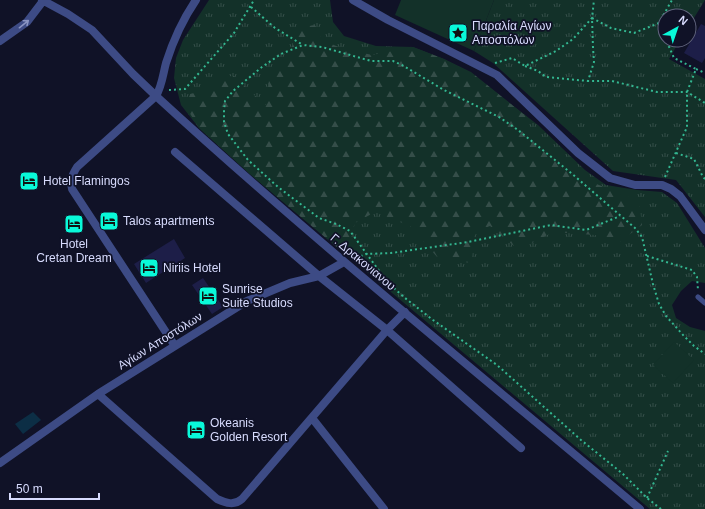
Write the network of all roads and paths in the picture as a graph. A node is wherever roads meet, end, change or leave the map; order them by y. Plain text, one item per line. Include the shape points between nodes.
1 (196, 0) edge
2 (254, 0) edge
3 (353, 0) edge
4 (594, 0) edge
5 (42, 1) edge
6 (251, 7) junction
7 (592, 18) junction
8 (657, 24) edge
9 (0, 41) edge
10 (303, 45) junction
11 (669, 48) edge
12 (525, 66) junction
13 (481, 67) junction
14 (696, 69) junction
15 (705, 72) edge
16 (588, 81) junction
17 (687, 92) junction
18 (158, 93) junction
19 (705, 103) edge
20 (175, 152) dead end
21 (676, 153) junction
22 (705, 179) edge
23 (662, 185) junction
24 (620, 216) junction
25 (705, 230) edge
26 (366, 254) junction
27 (647, 256) junction
28 (344, 262) junction
29 (319, 276) junction
30 (698, 297) joint
31 (705, 303) edge
32 (405, 312) junction
33 (387, 330) junction
34 (175, 346) junction
35 (705, 354) edge
36 (98, 394) junction
37 (312, 418) junction
38 (521, 448) dead end
39 (668, 451) dead end
40 (0, 463) edge
41 (648, 498) junction
42 (384, 509) edge
43 (640, 509) edge
44 (661, 509) edge

1 - 18 street via 171,48
2 - 6 path
3 - 13 street
4 - 7 path
9 -> 5 street via 27,22
5 - 18 street, Γ. Δρακονιανου via 92,30 133,74
6 - 10 path via 275,28
6 - 18 path via 234,33 185,89
7 - 8 path via 611,28 634,33
7 - 12 path via 573,39 556,51
7 - 16 path via 594,62
10 - 24 path via 322,47 371,60 393,61 499,117 571,173
10 - 26 path via 281,54 233,91 225,101 224,122 228,134 248,160 319,218 350,231
11 - 14 path via 674,58
12 - 13 path via 512,58
12 - 16 path via 546,77
13 - 23 street via 497,75 578,152 610,178 635,185
14 - 15 path
14 - 17 path
16 - 17 path via 612,81 657,92
17 - 19 path
17 - 21 path via 687,126
18 - 28 street, Γ. Δρακονιανου via 211,146
18 - 34 street via 77,166 72,173 71,181 72,189
20 - 29 street
21 - 22 path via 694,159
21 - 23 path
23 - 25 street via 680,196
24 - 26 path via 586,230 551,225 468,242
24 - 27 path via 635,228 642,238
26 - 28 path
26 - 41 path via 388,282 405,298 497,365
27 - 30 path via 692,270 697,277
27 - 35 path via 659,304 666,316
28 - 29 street, Αγίων Αποστόλων
28 - 32 street, Γ. Δρακονιανου
29 - 33 street
29 - 34 street, Αγίων Αποστόλων via 290,283 247,301
30 - 31 lane
32 - 33 street
32 - 43 street, Γ. Δρακονιανου
33 - 37 street
33 - 38 street
34 - 36 street, Αγίων Αποστόλων
36 - 37 street via 217,499 232,504 242,499
36 - 40 street, Αγίων Αποστόλων
37 - 42 street
39 - 41 path
41 - 44 path

